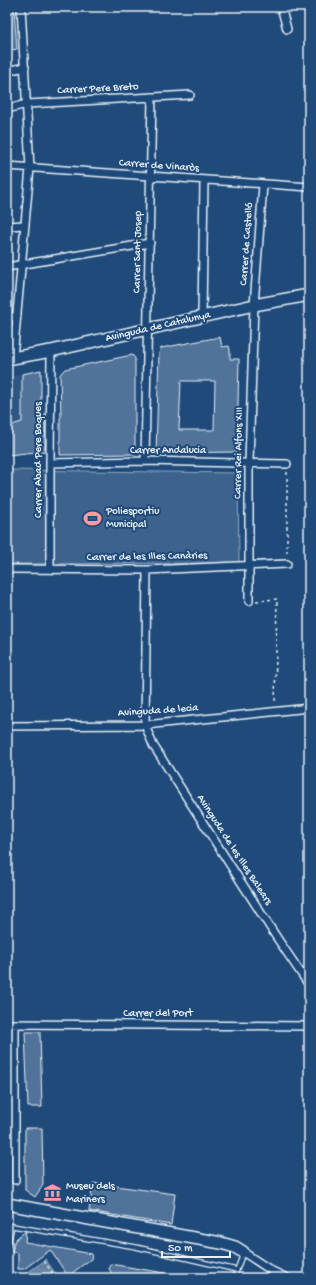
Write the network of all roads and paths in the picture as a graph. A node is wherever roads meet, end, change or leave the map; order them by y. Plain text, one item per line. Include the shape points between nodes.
1 (21, 7) edge
2 (281, 7) edge
3 (287, 29) dead end
4 (25, 67) junction
5 (7, 71) edge
6 (190, 95) dead end
7 (152, 97) junction
8 (27, 104) junction
9 (7, 109) edge
10 (7, 166) edge
11 (30, 168) junction
12 (151, 176) junction
13 (204, 180) junction
14 (263, 185) junction
15 (309, 188) edge
16 (7, 226) edge
17 (25, 226) junction
18 (150, 244) junction
19 (22, 264) junction
20 (7, 267) edge
21 (309, 295) edge
22 (254, 305) junction
23 (17, 316) junction
24 (202, 317) junction
25 (7, 318) edge
26 (147, 328) junction
27 (51, 351) junction
28 (10, 358) edge
29 (145, 461) junction
30 (249, 462) junction
31 (50, 463) junction
32 (287, 464) joint
33 (287, 564) joint
34 (249, 565) junction
35 (7, 569) edge
36 (50, 569) junction
37 (147, 570) junction
38 (248, 601) joint
39 (309, 708) edge
40 (275, 713) junction
41 (146, 725) junction
42 (7, 726) edge
43 (309, 985) edge
44 (7, 1024) edge
45 (15, 1024) junction
46 (309, 1026) edge
47 (15, 1180) dead end
48 (7, 1204) edge
49 (7, 1225) edge
50 (12, 1226) junction
51 (7, 1247) edge
52 (243, 1252) junction
53 (44, 1261) dead end
54 (237, 1270) junction
55 (56, 1278) edge
56 (235, 1278) edge
57 (287, 1278) edge

1 - 4 street
2 - 3 street
4 - 5 street
4 - 8 street
6 - 7 street, Carrer Pere Breto
7 - 8 street, Carrer Pere Breto
7 - 12 street, Carrer Sant Josep
8 - 9 street, Carrer Pere Breto
8 - 11 street
10 - 11 street, Carrer de Vinaròs
11 - 12 street, Carrer de Vinaròs
11 - 17 street
12 - 13 street, Carrer de Vinaròs
12 - 18 street, Carrer Sant Josep
13 - 14 street, Carrer de Vinaròs
13 - 24 street
14 - 15 street, Carrer de Vinaròs
14 - 22 street, Carrer de Castelló
16 - 17 street
17 - 19 street
18 - 19 street
18 - 26 street, Carrer Sant Josep
19 - 20 street
19 - 23 street
21 - 22 street, Avinguda de Catalunya
22 - 24 street, Avinguda de Catalunya
22 - 30 street, Carrer Rei Alfons XIII
23 - 25 street
23 - 28 street
24 - 26 street, Avinguda de Catalunya
26 - 27 street, Avinguda de Catalunya
26 - 29 street, Carrer Sant Josep
27 - 28 street, Avinguda de Catalunya
27 - 31 street, Carrer Abad Pere Boques
29 - 30 street, Carrer Andalucia
29 - 31 street, Carrer Andalucia
30 - 32 street, Carrer Andalucia
30 - 34 street, Carrer Rei Alfons XIII
31 - 36 street, Carrer Abad Pere Boques
32 - 33 path
33 - 34 street, Carrer de les Illes Canàries
34 - 37 street, Carrer de les Illes Canàries
34 - 38 street, Carrer Rei Alfons XIII
35 - 36 street, Carrer de les Illes Canàries
36 - 37 street, Carrer de les Illes Canàries
37 - 41 street, Avinguda de les Illes Balears
38 - 40 path via 277,599
39 - 40 street, Avinguda de lecia
40 - 41 street, Avinguda de lecia
41 - 42 street, Avinguda de lecia
41 - 43 street, Avinguda de les Illes Balears via 153,745
44 - 45 street, Carrer del Port
45 - 46 street, Carrer del Port
45 - 47 street
48 - 52 street via 221,1243
49 - 50 lane
50 - 51 lane
50 - 54 lane via 136,1247
52 - 54 lane
52 - 57 street
53 - 55 path
54 - 56 lane

